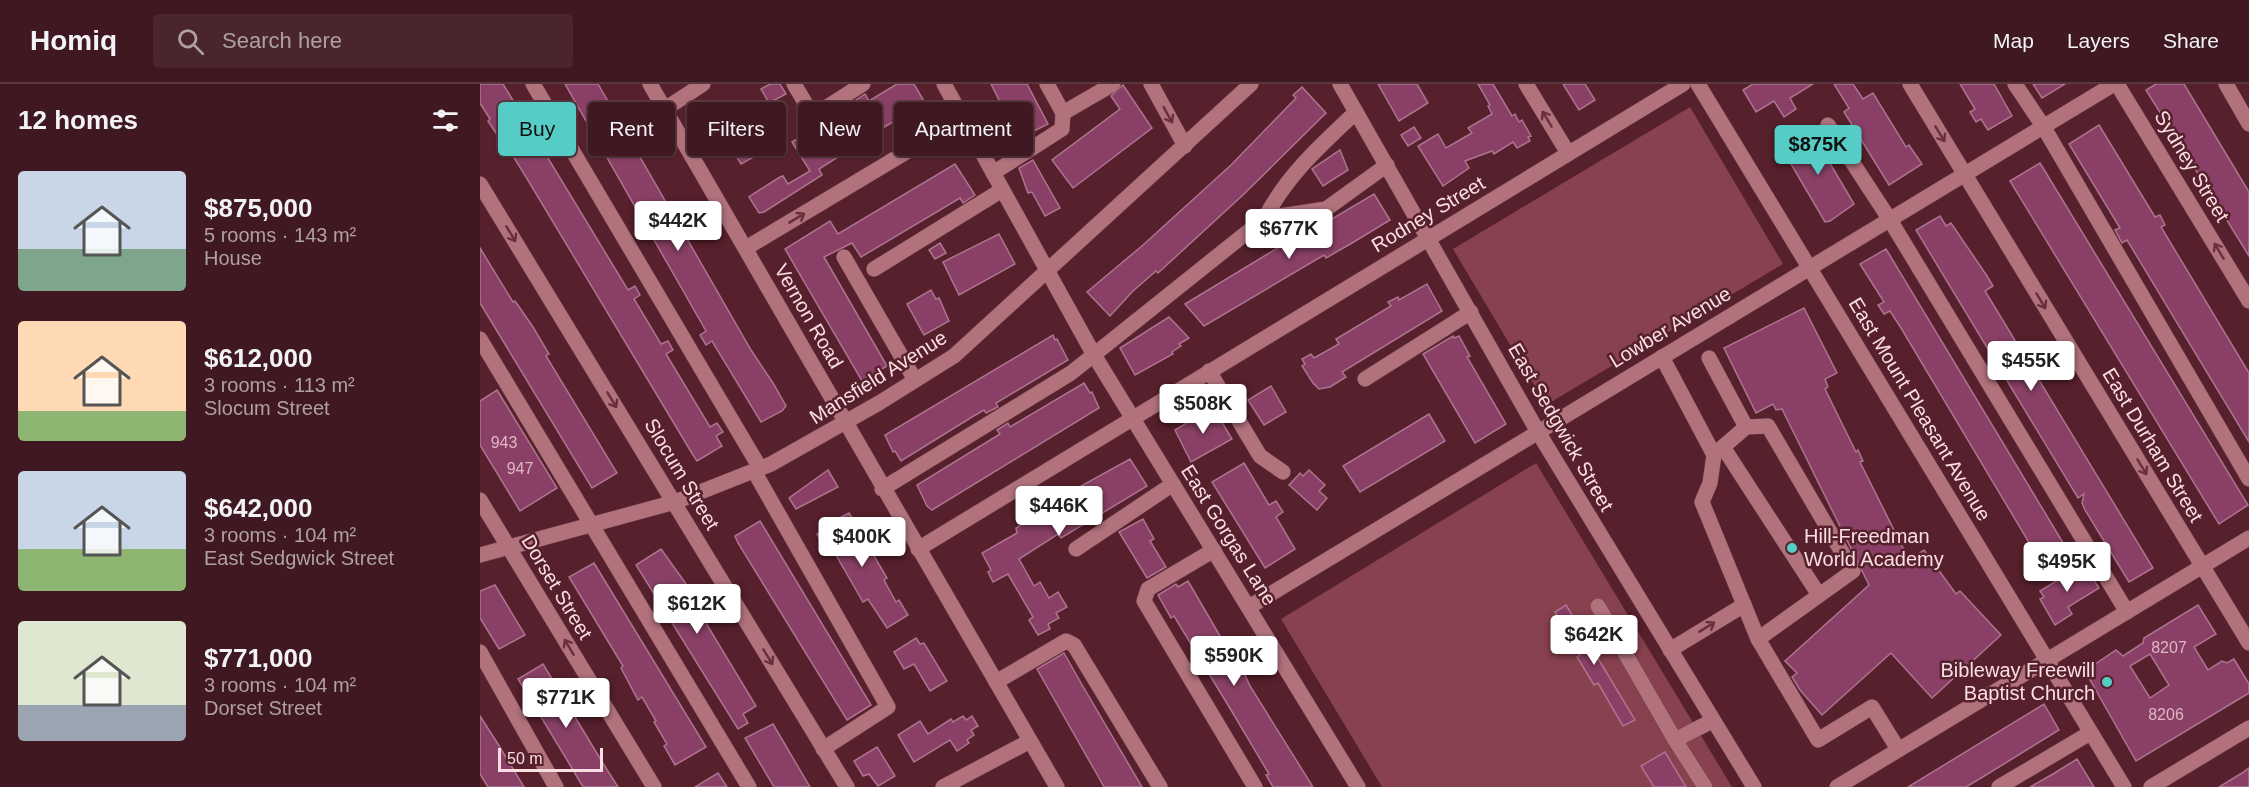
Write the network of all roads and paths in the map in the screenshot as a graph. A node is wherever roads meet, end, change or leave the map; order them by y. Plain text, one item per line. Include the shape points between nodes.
1 (533, 84) edge
2 (650, 84) edge
3 (703, 84) edge
4 (794, 84) edge
5 (863, 84) edge
6 (944, 84) edge
7 (1047, 84) edge
8 (1113, 84) edge
9 (1151, 84) edge
10 (1340, 84) edge
11 (1526, 84) edge
12 (1683, 84) edge
13 (1698, 84) edge
14 (1910, 84) edge
15 (2015, 84) edge
16 (2115, 84) edge
17 (2226, 84) edge
18 (1246, 86) edge
19 (661, 102) edge
20 (675, 102) edge
21 (954, 102) edge
22 (1356, 112) junction
23 (1063, 113) junction
24 (1828, 124) dead end
25 (2249, 124) edge
26 (675, 126) edge
27 (2043, 126) junction
28 (1185, 146) junction
29 (1568, 153) junction
30 (900, 156) edge
31 (984, 156) edge
32 (1386, 165) junction
33 (993, 173) junction
34 (1965, 175) junction
35 (480, 184) edge
36 (1002, 190) junction
37 (1265, 218) junction
38 (1890, 220) junction
39 (1430, 239) junction
40 (746, 248) junction
41 (844, 257) dead end
42 (1810, 268) junction
43 (874, 269) dead end
44 (1047, 273) junction
45 (2249, 301) edge
46 (1471, 312) junction
47 (480, 339) edge
48 (1094, 355) junction
49 (1662, 357) junction
50 (1709, 358) dead end
51 (1209, 371) junction
52 (1365, 379) dead end
53 (915, 380) junction
54 (1135, 418) junction
55 (846, 423) junction
56 (1746, 427) junction
57 (1538, 432) junction
58 (1719, 451) junction
59 (757, 469) junction
60 (1283, 472) dead end
61 (2249, 479) edge
62 (1173, 484) junction
63 (882, 489) junction
64 (480, 500) edge
65 (675, 502) junction
66 (593, 524) junction
67 (2249, 537) edge
68 (508, 547) junction
69 (918, 549) junction
70 (1076, 549) dead end
71 (1214, 550) junction
72 (480, 555) edge
73 (2202, 566) junction
74 (1819, 595) junction
75 (1744, 605) junction
76 (1598, 606) dead end
77 (1249, 607) junction
78 (2127, 612) junction
79 (1758, 639) junction
80 (2249, 643) edge
81 (1670, 650) junction
82 (480, 652) edge
83 (2047, 660) junction
84 (996, 682) junction
85 (1712, 721) junction
86 (2249, 728) edge
87 (2090, 733) junction
88 (1675, 740) junction
89 (1030, 741) junction
90 (823, 749) junction
91 (1898, 749) junction
92 (556, 787) edge
93 (654, 787) edge
94 (749, 787) edge
95 (848, 787) edge
96 (943, 787) edge
97 (1057, 787) edge
98 (1160, 787) edge
99 (1255, 787) edge
100 (1358, 787) edge
101 (1705, 787) edge
102 (1754, 787) edge
103 (1837, 787) edge
104 (1999, 787) edge
105 (2124, 787) edge
106 (2151, 787) edge

1 - 59 street
2 - 19 street, Vernon Road
3 - 20 street
4 - 5 street via 813,116
6 - 21 street, East Gorgas Lane
7 - 23 street
8 - 23 street
9 -> 28 street
10 - 22 street, East Sedgwick Street
29 -> 11 street
12 - 29 street, Rodney Street
13 - 42 street, East Mount Pleasant Avenue
14 -> 34 street, East Durham Street
15 - 27 street
16 - 27 street, Lowber Avenue
45 -> 16 street, Sydney Street
17 - 25 street
18 - 28 street, Mansfield Avenue
22 - 32 street, East Sedgwick Street
22 - 37 street via 1278,192
23 - 33 street via 1062,129
24 - 38 street
26 - 40 street, Vernon Road
27 - 34 street, Lowber Avenue
27 - 61 street
28 - 44 street, Mansfield Avenue
29 - 39 street, Rodney Street
40 -> 30 street
31 - 33 street, East Gorgas Lane
32 - 37 street via 1326,209
32 - 39 street, East Sedgwick Street
33 - 36 street, East Gorgas Lane
34 - 38 street, Lowber Avenue
34 -> 73 street, East Durham Street
35 -> 65 street, Slocum Street
36 - 43 street
36 - 44 street, East Gorgas Lane
37 - 48 street
38 - 42 street, Lowber Avenue
38 - 78 street
39 - 46 street, East Sedgwick Street
39 - 51 street, Rodney Street
40 - 55 street, Vernon Road
41 - 53 street
42 - 49 street, Lowber Avenue
42 - 83 street, East Mount Pleasant Avenue
44 - 48 street, East Gorgas Lane
44 - 53 street, Mansfield Avenue via 954,356
46 - 52 street
46 - 57 street, East Sedgwick Street
47 - 66 street
48 - 54 street, East Gorgas Lane
48 - 63 street
49 - 57 street, Lowber Avenue
49 - 58 street
50 - 56 street
51 - 54 street, Rodney Street
51 - 60 street via 1260,456
53 - 55 street, Mansfield Avenue
54 - 62 street, East Gorgas Lane
54 - 69 street, Rodney Street
55 - 59 street, Mansfield Avenue
55 - 63 street, Vernon Road
56 - 58 street
56 - 74 street via 1768,426 1852,571
57 - 77 street, Lowber Avenue
57 - 81 street, East Sedgwick Street
58 - 74 street
58 - 75 street via 1702,502
59 - 65 street, Mansfield Avenue
59 - 90 street via 888,707
62 - 70 street
62 - 71 street, East Gorgas Lane
63 - 69 street, Vernon Road
64 - 68 street, Dorset Street
65 - 66 street, Mansfield Avenue
65 -> 90 street, Slocum Street
66 - 68 street, Mansfield Avenue
66 - 94 street
67 - 73 street
68 - 72 street, Mansfield Avenue
93 -> 68 street, Dorset Street
69 - 84 street, Vernon Road
71 - 77 street, East Gorgas Lane
71 - 99 street via 1148,589 1144,601
73 - 78 street
73 - 80 street, East Durham Street
74 - 79 street
75 - 79 street
81 -> 75 street
76 - 88 street
77 - 100 street, East Gorgas Lane
78 - 83 street
79 - 91 street via 1818,740 1872,707
81 - 85 street, East Sedgwick Street
82 - 92 street
83 - 87 street, East Mount Pleasant Avenue
83 - 91 street
84 - 89 street, Vernon Road
84 - 98 street via 1066,641 1074,645
85 - 88 street
85 - 102 street, East Sedgwick Street
86 - 106 street
87 - 104 street
87 - 105 street, East Mount Pleasant Avenue
88 - 101 street
89 - 96 street
89 - 97 street, Vernon Road
90 - 95 street, Slocum Street
91 - 103 street

